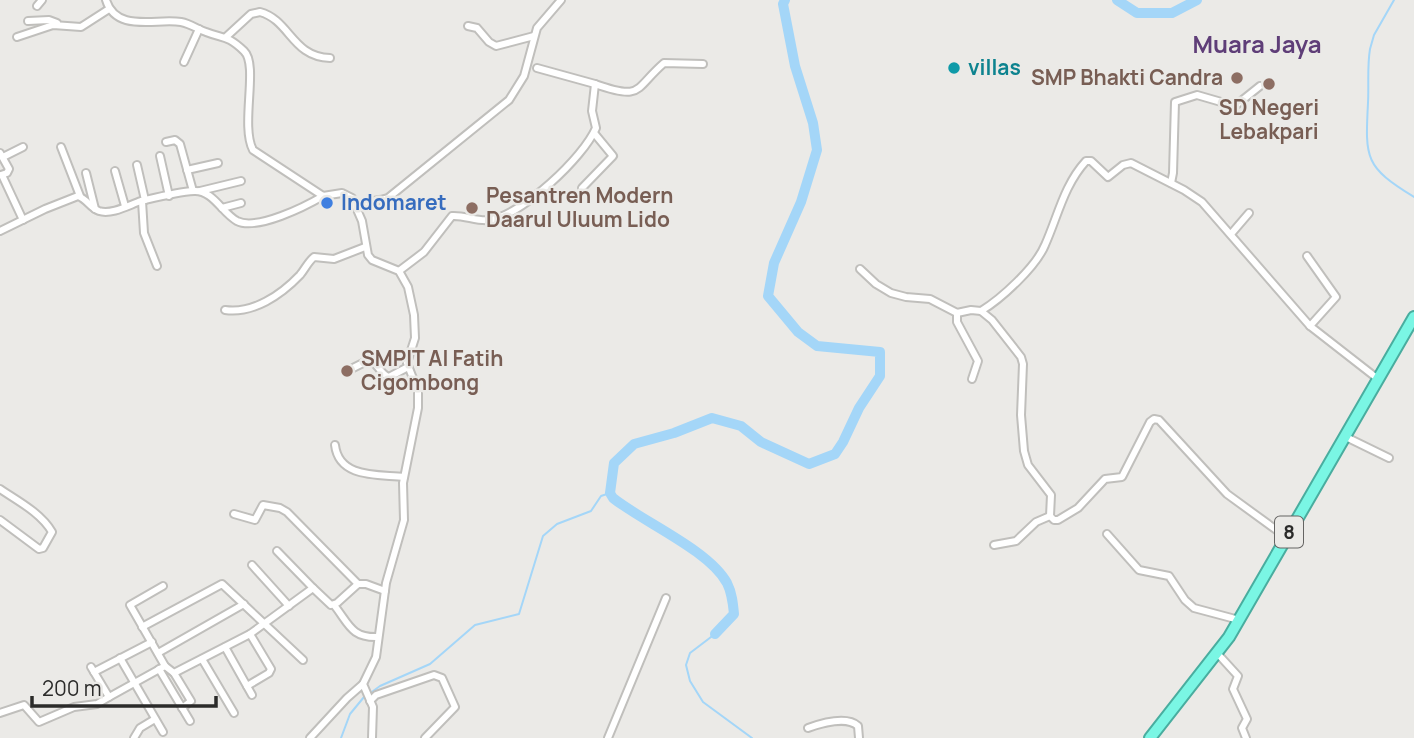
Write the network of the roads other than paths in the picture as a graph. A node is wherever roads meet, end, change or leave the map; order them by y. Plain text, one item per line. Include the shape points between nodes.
1 (106, 0) edge
2 (561, 0) edge
3 (109, 9) junction
4 (28, 21) dead end
5 (60, 25) junction
6 (468, 26) dead end
7 (199, 29) junction
8 (534, 36) junction
9 (17, 37) dead end
10 (226, 37) junction
11 (330, 58) dead end
12 (184, 62) dead end
13 (703, 64) dead end
14 (537, 68) dead end
15 (595, 84) junction
16 (1260, 86) dead end
17 (594, 133) junction
18 (166, 142) dead end
19 (23, 147) dead end
20 (61, 147) dead end
21 (1, 155) edge
22 (160, 156) dead end
23 (218, 163) dead end
24 (137, 165) dead end
25 (187, 170) junction
26 (115, 171) dead end
27 (86, 173) dead end
28 (1, 175) edge
29 (241, 181) dead end
30 (1171, 183) junction
31 (582, 188) dead end
32 (196, 191) junction
33 (80, 196) junction
34 (169, 196) junction
35 (323, 196) junction
36 (144, 201) junction
37 (241, 203) dead end
38 (356, 205) junction
39 (125, 206) junction
40 (222, 208) junction
41 (95, 209) junction
42 (1249, 213) dead end
43 (23, 220) junction
44 (0, 232) edge
45 (1231, 234) junction
46 (365, 247) junction
47 (1307, 256) dead end
48 (158, 267) dead end
49 (860, 270) dead end
50 (399, 271) junction
51 (225, 310) dead end
52 (981, 311) junction
53 (957, 313) junction
54 (1414, 317) edge
55 (1310, 326) junction
56 (1410, 334) edge
57 (408, 367) junction
58 (345, 372) dead end
59 (972, 379) dead end
60 (1378, 379) junction
61 (1346, 437) junction
62 (335, 445) dead end
63 (1389, 458) dead end
64 (404, 477) junction
65 (0, 489) edge
66 (234, 514) dead end
67 (1050, 516) junction
68 (0, 520) edge
69 (1107, 534) dead end
70 (1286, 537) junction
71 (994, 545) dead end
72 (277, 551) dead end
73 (252, 565) dead end
74 (358, 584) junction
75 (163, 586) dead end
76 (313, 588) junction
77 (385, 591) junction
78 (666, 598) dead end
79 (244, 604) junction
80 (334, 605) junction
81 (289, 606) junction
82 (1239, 620) junction
83 (265, 624) junction
84 (142, 627) junction
85 (250, 634) junction
86 (378, 637) junction
87 (152, 642) junction
88 (225, 647) junction
89 (158, 653) junction
90 (1217, 653) junction
91 (120, 658) junction
92 (202, 659) junction
93 (303, 660) dead end
94 (162, 668) junction
95 (174, 673) junction
96 (134, 683) junction
97 (247, 686) junction
98 (363, 686) junction
99 (252, 695) dead end
100 (110, 697) junction
101 (370, 700) junction
102 (182, 708) junction
103 (0, 713) edge
104 (234, 713) dead end
105 (155, 719) junction
106 (190, 721) dead end
107 (808, 728) dead end
108 (163, 732) dead end
109 (134, 738) edge
110 (310, 738) edge
111 (372, 738) edge
112 (425, 738) edge
113 (608, 738) edge
114 (859, 738) edge
115 (1150, 738) edge
116 (1246, 738) edge

1 - 3 street
2 - 8 street
3 - 5 street via 80,27
3 - 7 street via 127,21 176,21
4 - 5 street via 49,20
5 - 9 street
6 - 8 street via 477,28 496,46
7 - 10 street
7 - 12 street
8 - 38 street via 524,76 509,100 385,199
10 - 11 street via 251,14 260,12 275,19 307,52
10 - 35 street via 250,59 248,126 252,148
13 - 15 street via 664,63 642,88 631,92
14 - 15 street
15 - 17 street
16 - 30 street via 1235,106 1197,95 1175,102
17 - 31 street via 613,156
17 - 50 street via 559,176 512,212 487,220 452,216 424,252
18 - 25 street via 179,143
19 - 21 street
20 - 33 street
21 - 28 street via 9,170
22 - 34 street
23 - 25 street
24 - 36 street
25 - 32 street
26 - 39 street
27 - 41 street
28 - 43 street
29 - 32 street
30 - 45 street via 1202,202
30 - 52 street via 1131,163 1108,177 1086,161 1061,202 1039,255 1005,294
32 - 34 street
32 - 40 street
33 - 41 street
33 - 43 street
34 - 36 street
35 - 38 street via 342,193
35 - 40 street via 295,212 248,222 239,222
36 - 39 street
36 - 48 street via 146,244
37 - 40 street
38 - 46 street
39 - 41 street via 108,212
42 - 45 street
43 - 44 street
45 - 55 street
46 - 50 street via 372,260
46 - 51 street via 334,259 314,257 292,282 261,304 237,312
47 - 55 street via 1336,298
49 - 53 street via 891,293 930,299
50 - 57 street via 414,315 415,338
52 - 53 street
52 - 67 street via 1023,364 1024,451 1028,465 1051,495
53 - 59 street via 957,322 978,359
54 - 56 highway, 8
55 - 60 street
56 - 60 highway, 8
57 - 58 street via 389,377 369,360
57 - 64 street via 418,402
60 - 61 highway, 8
61 - 63 street
61 - 70 highway, 8
62 - 64 street via 339,458 358,473
64 - 77 street via 403,525
65 - 68 street via 32,510 52,532 39,549
66 - 74 street via 255,520 262,506 283,509
67 - 70 street via 1056,520 1065,517 1087,501 1105,479 1122,477 1154,419 1227,494
67 - 71 street via 1016,541
69 - 82 street via 1139,570 1169,576 1189,605
70 - 82 highway, 8
72 - 76 street
73 - 81 street
74 - 77 street
74 - 80 street
75 - 84 street via 130,604
76 - 80 street
76 - 81 street
77 - 86 street
78 - 113 street
79 - 83 street
79 - 84 street via 219,584
79 - 89 street
80 - 86 street via 356,634
81 - 83 street
82 - 90 highway, 8
83 - 85 street
83 - 93 street
84 - 87 street
85 - 88 street
85 - 97 street via 271,669
86 - 98 street via 376,657
87 - 89 street
87 - 91 street
88 - 92 street
88 - 97 street
89 - 94 street
90 - 115 highway, 8
90 - 116 street via 1238,676 1233,689 1247,719 1242,728
91 - 96 street
91 - 100 street via 92,669
92 - 95 street
92 - 104 street
94 - 95 street
94 - 96 street
94 - 102 street
95 - 102 street via 191,701
96 - 100 street
96 - 105 street
97 - 99 street
98 - 101 street
98 - 110 street
100 - 103 street via 39,722 24,705
101 - 111 street
101 - 112 street via 434,675 442,678 455,707
102 - 106 street
105 - 108 street
105 - 109 street
107 - 114 street via 852,722 858,726

